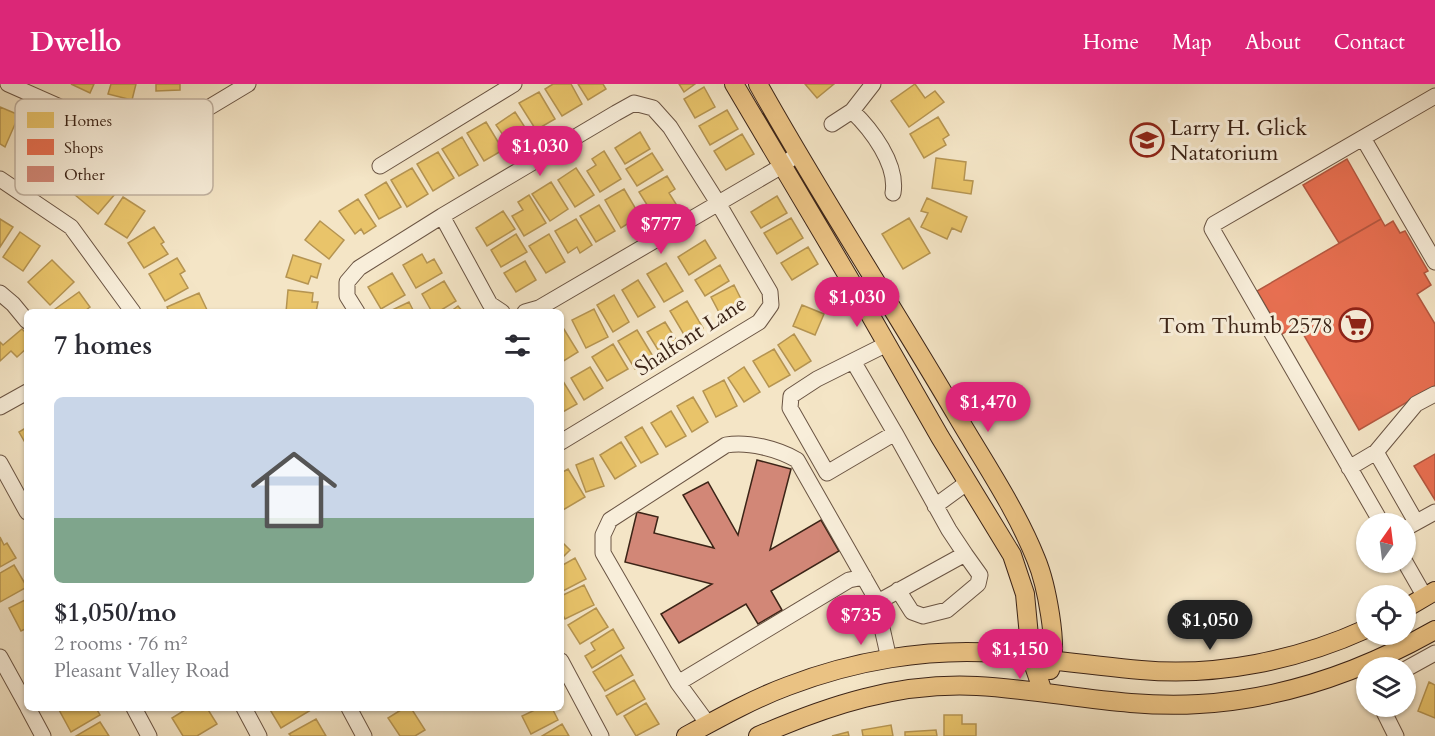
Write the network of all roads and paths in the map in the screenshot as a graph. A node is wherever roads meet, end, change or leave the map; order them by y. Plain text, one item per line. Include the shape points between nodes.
1 (8, 84) edge
2 (248, 84) edge
3 (734, 84) edge
4 (758, 84) edge
5 (873, 84) edge
6 (509, 85) edge
7 (1435, 96) edge
8 (42, 99) edge
9 (213, 105) edge
10 (852, 111) junction
11 (832, 124) dead end
12 (1363, 138) junction
13 (797, 154) junction
14 (380, 166) dead end
15 (782, 166) junction
16 (0, 179) edge
17 (15, 189) edge
18 (893, 193) dead end
19 (24, 195) edge
20 (718, 203) junction
21 (442, 216) junction
22 (1435, 262) edge
23 (0, 293) edge
24 (131, 309) edge
25 (355, 309) edge
26 (498, 309) edge
27 (536, 309) edge
28 (24, 317) edge
29 (887, 344) junction
30 (853, 361) junction
31 (24, 394) edge
32 (1435, 394) edge
33 (0, 406) edge
34 (895, 434) junction
35 (564, 440) edge
36 (1376, 452) junction
37 (0, 463) edge
38 (1349, 468) junction
39 (968, 482) junction
40 (935, 506) junction
41 (24, 507) edge
42 (1435, 512) edge
43 (1376, 513) edge
44 (1405, 513) edge
45 (1416, 522) edge
46 (965, 554) junction
47 (1414, 573) edge
48 (864, 577) junction
49 (898, 590) junction
50 (1430, 594) edge
51 (1416, 602) edge
52 (876, 603) junction
53 (1435, 630) edge
54 (1356, 633) edge
55 (1435, 653) edge
56 (0, 657) edge
57 (1031, 657) junction
58 (889, 660) junction
59 (1054, 660) junction
60 (1416, 663) edge
61 (564, 667) edge
62 (678, 683) junction
63 (1043, 692) junction
64 (24, 701) edge
65 (29, 711) edge
66 (136, 711) edge
67 (246, 711) edge
68 (351, 711) edge
69 (1386, 717) edge
70 (708, 724) junction
71 (43, 736) edge
72 (149, 736) edge
73 (259, 736) edge
74 (364, 736) edge
75 (601, 736) edge
76 (686, 736) edge
77 (758, 736) edge
78 (1396, 736) edge

1 - 8 street
2 - 9 street
3 - 15 main road
4 - 13 main road
5 - 10 street
6 - 14 street
7 - 12 street
10 - 11 street
10 - 18 street via 867,126 891,166
12 - 22 street
12 - 38 street via 1214,224 1212,229
13 - 15 street
13 - 59 main road via 914,342 1021,526 1045,588
15 - 20 street
15 - 29 main road
16 - 17 street
19 - 24 street via 71,227
20 - 21 street, Shalfont Lane via 670,127 653,108 634,103
20 - 27 street
20 - 35 street, Shalfont Lane via 770,292 771,305 759,322
21 - 25 street, Shalfont Lane via 359,268 347,282 347,296
21 - 26 street via 490,304
23 - 28 street
29 - 30 street
29 - 39 main road
30 - 34 street
30 - 34 street via 791,396 790,408 827,473
31 - 33 street
32 - 36 street via 1416,404
34 - 40 street
36 - 38 street
36 - 44 street
37 - 41 street
38 - 43 street
39 - 40 street
39 - 57 main road via 1012,555 1025,594
40 - 46 street
42 - 45 street
46 - 49 street
46 - 49 street via 980,575 978,584 947,610 923,616 912,612
47 - 50 street
48 - 52 street
48 - 62 street via 849,580
48 - 62 street via 797,460 785,453 738,443 726,445 610,520 603,536 603,553
49 - 52 street
50 - 51 main road
52 - 58 street
53 - 63 main road via 1379,660 1276,693 1199,704 1131,704
54 - 59 main road via 1276,659 1205,670 1142,670
55 - 60 street
56 - 64 street
57 - 58 main road via 936,653
57 - 59 main road
57 - 63 main road
58 - 70 main road via 788,686
59 - 63 main road
61 - 75 street
62 - 70 street
63 - 77 main road via 968,686 913,689 833,706
65 - 71 street
66 - 72 street
67 - 73 street
68 - 74 street
69 - 78 street
70 - 76 main road

